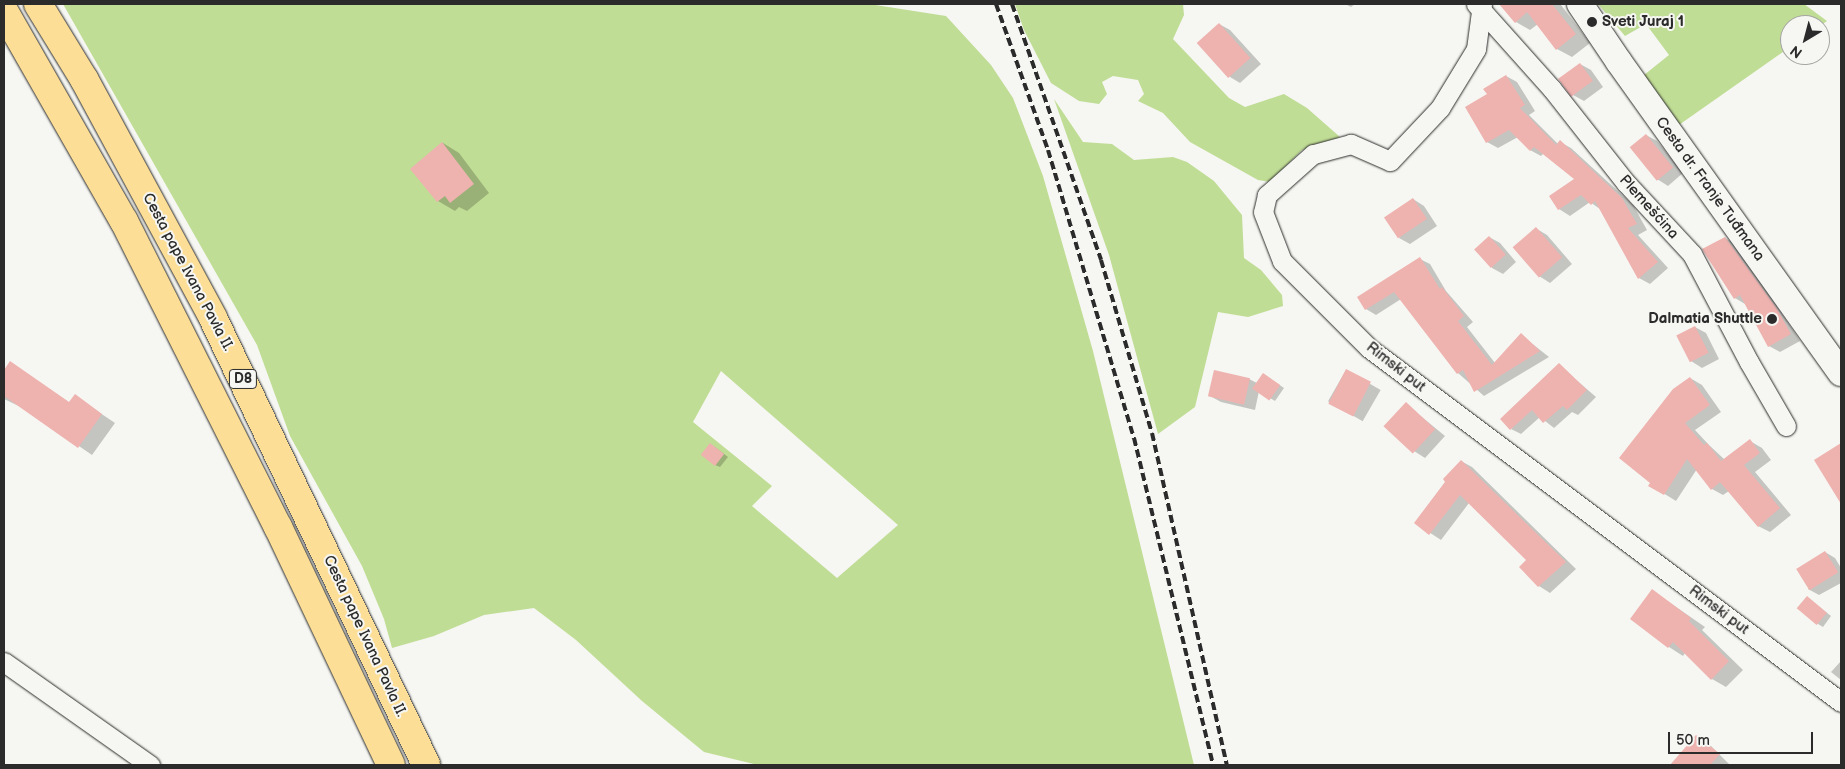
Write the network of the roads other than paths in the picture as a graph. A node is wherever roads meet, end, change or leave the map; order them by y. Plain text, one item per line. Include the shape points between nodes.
1 (38, 4) edge
2 (1580, 4) edge
3 (1480, 5) edge
4 (4, 11) edge
5 (1841, 373) edge
6 (1786, 426) dead end
7 (4, 662) edge
8 (1841, 702) edge
9 (150, 765) edge
10 (391, 765) edge
11 (426, 765) edge

1 - 11 main road, Cesta pape Ivana Pavla II. / D8 via 88,87 213,318
2 - 5 main road, Cesta dr. Franje Tuđmana
3 - 6 street, Plemešćina via 1626,182 1692,254 1748,362
3 - 8 street, Rimski put via 1476,49 1440,108 1390,161 1351,144 1313,154 1266,196 1263,212 1282,261 1369,348
4 - 10 main road, D8 via 124,221 278,527
7 - 9 street

